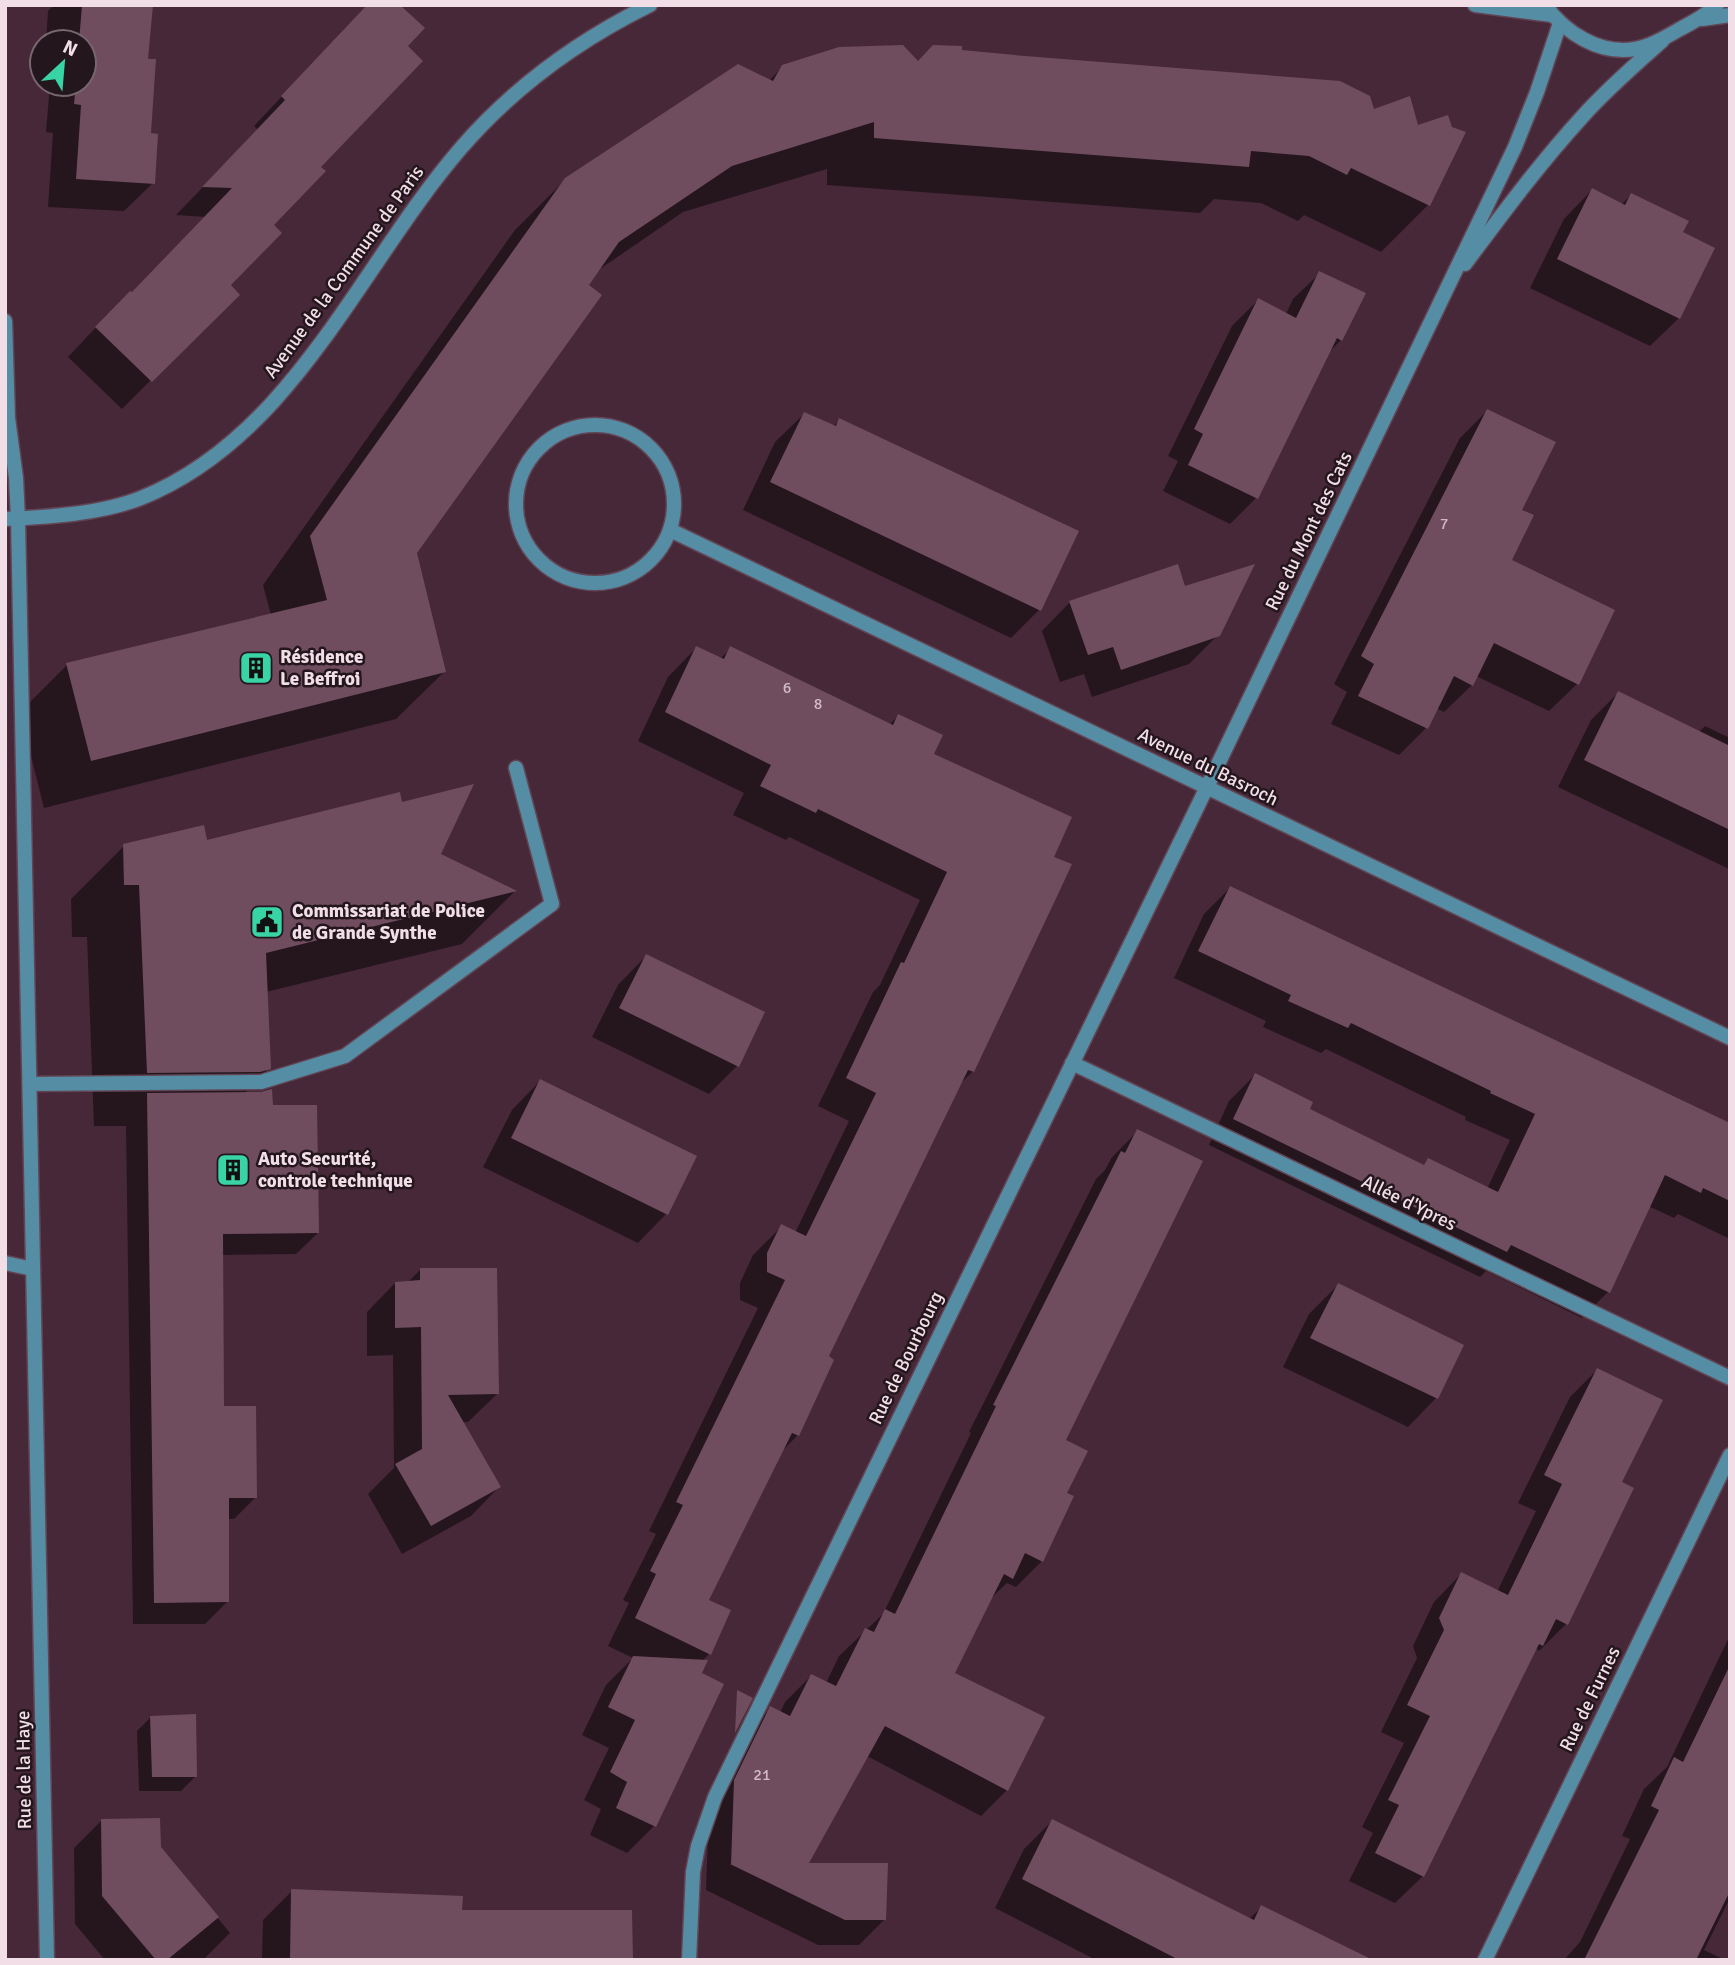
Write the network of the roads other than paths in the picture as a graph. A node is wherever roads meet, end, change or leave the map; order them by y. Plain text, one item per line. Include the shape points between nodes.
1 (650, 5) edge
2 (1475, 5) edge
3 (1717, 5) edge
4 (1553, 14) edge
5 (1730, 15) edge
6 (1698, 19) junction
7 (1665, 37) junction
8 (1446, 291) junction
9 (5, 321) edge
10 (12, 519) edge
11 (670, 530) junction
12 (516, 768) dead end
13 (1207, 787) junction
14 (1730, 1038) edge
15 (1072, 1063) junction
16 (30, 1084) junction
17 (5, 1263) edge
18 (33, 1269) junction
19 (1730, 1378) edge
20 (1730, 1455) edge
21 (47, 1960) edge
22 (689, 1960) edge
23 (1485, 1960) edge

1 - 10 street, Avenue de la Commune de Paris via 558,61 461,148 305,362 230,444 203,465 139,499 69,514
2 - 4 street
3 - 6 street
4 - 7 street via 1568,29 1607,49 1637,48
4 - 8 street, Rue du Mont des Cats via 1537,92
5 - 6 street
6 - 7 street
7 - 8 street, Rue du Mont des Cats via 1563,139
8 - 13 street, Rue du Mont des Cats
9 - 10 street, Rue de la Haye via 8,418 16,478
10 - 16 street, Rue de la Haye
11 - 11 street via 650,563 628,576 602,584 564,578 542,564 525,543 516,505 519,479 541,446 562,432 587,425 626,431 649,445 664,466 674,490
11 - 13 street, Avenue du Basroch
12 - 16 street via 552,904 345,1056 261,1082
13 - 14 street, Avenue du Basroch
13 - 15 street, Rue de Bourbourg
15 - 19 street, Allée d'Ypres
15 - 22 street, Rue de Bourbourg via 715,1797 693,1872
16 - 18 street, Rue de la Haye
17 - 18 street
18 - 21 street, Rue de la Haye
20 - 23 street, Rue de Furnes

